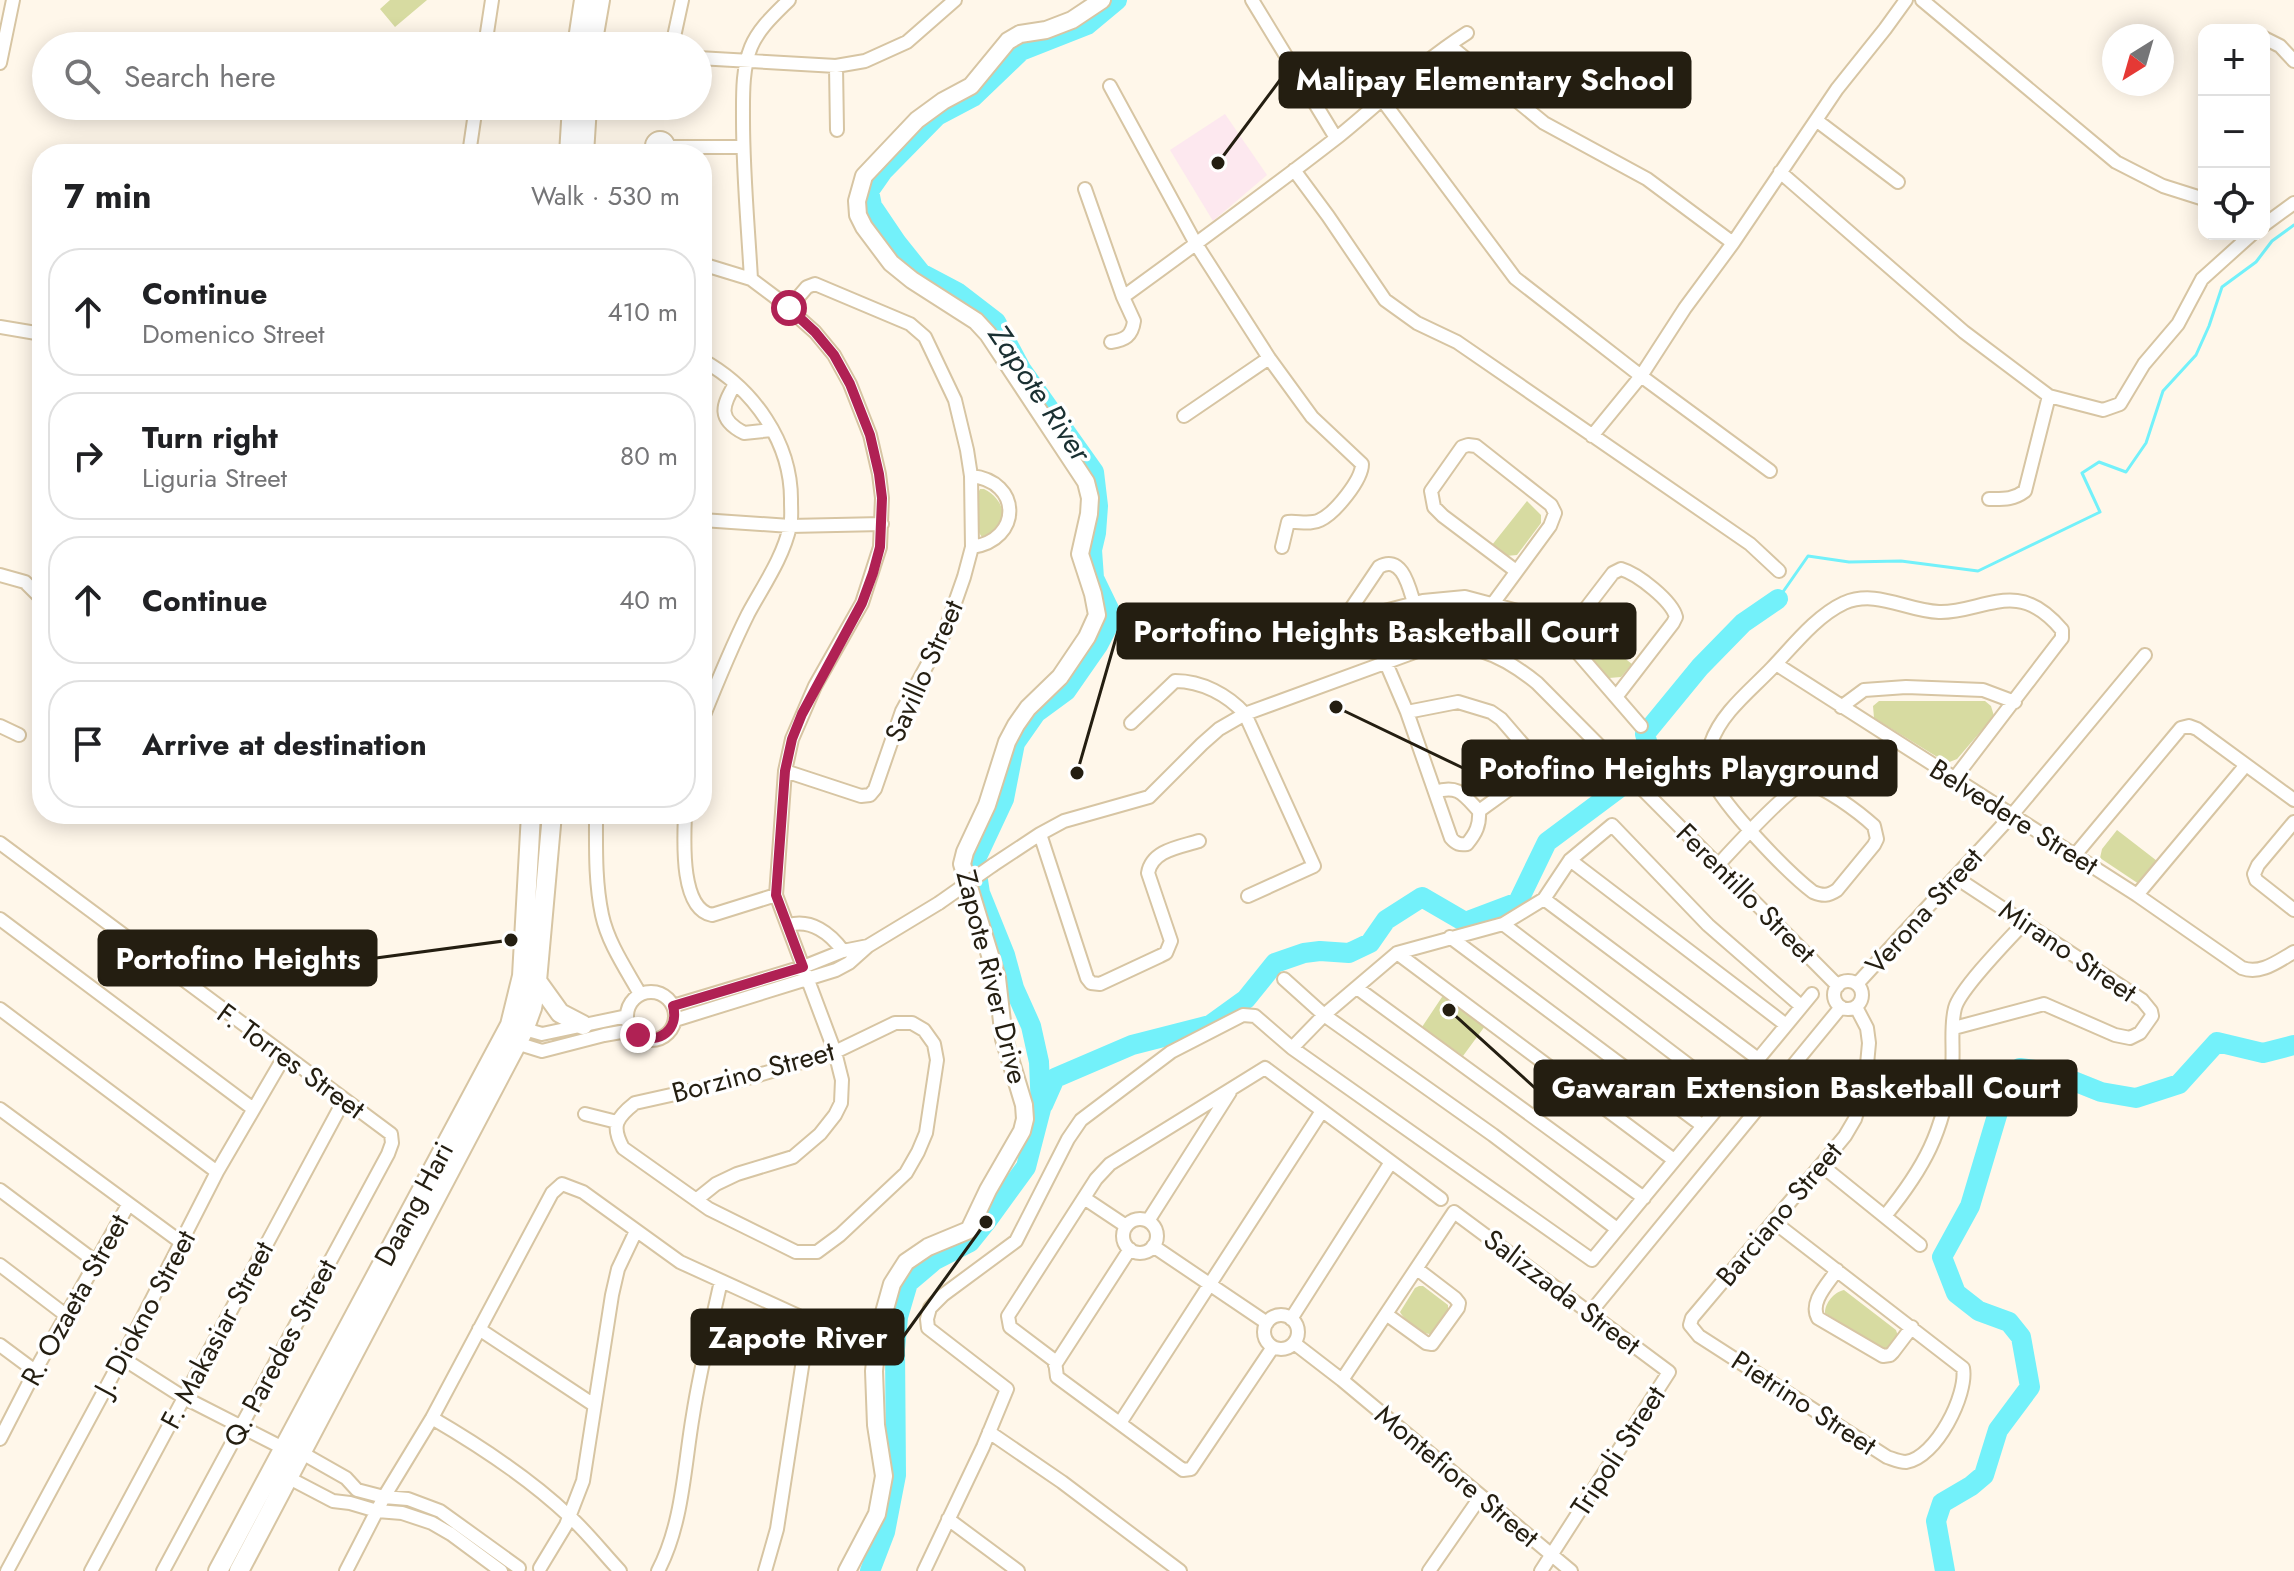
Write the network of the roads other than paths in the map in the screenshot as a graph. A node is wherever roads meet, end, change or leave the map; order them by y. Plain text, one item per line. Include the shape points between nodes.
1 (13, 0) edge
2 (492, 0) edge
3 (584, 0) edge
4 (600, 0) edge
5 (682, 0) edge
6 (789, 0) edge
7 (955, 0) edge
8 (1102, 0) edge
9 (1252, 0) edge
10 (1906, 0) edge
11 (1922, 0) edge
12 (487, 32) edge
13 (579, 32) edge
14 (594, 32) edge
15 (674, 32) edge
16 (1467, 33) dead end
17 (2270, 41) edge
18 (1449, 45) junction
19 (712, 59) edge
20 (746, 60) junction
21 (2294, 61) edge
22 (0, 63) edge
23 (836, 66) junction
24 (1110, 86) dead end
25 (1383, 101) junction
26 (474, 120) edge
27 (571, 120) edge
28 (586, 120) edge
29 (1816, 120) junction
30 (837, 130) dead end
31 (1336, 138) junction
32 (470, 144) edge
33 (570, 144) edge
34 (585, 144) edge
35 (743, 147) junction
36 (712, 149) edge
37 (1294, 170) junction
38 (1780, 172) junction
39 (1898, 182) dead end
40 (1085, 189) dead end
41 (2198, 197) edge
42 (2294, 203) edge
43 (2270, 221) edge
44 (2245, 240) edge
45 (1733, 243) junction
46 (1196, 244) junction
47 (712, 267) edge
48 (751, 279) junction
49 (1123, 297) junction
50 (789, 308) junction
51 (0, 327) edge
52 (32, 332) edge
53 (1111, 342) dead end
54 (1269, 358) junction
55 (712, 365) edge
56 (1641, 376) junction
57 (735, 384) junction
58 (2049, 396) junction
59 (1184, 416) dead end
60 (772, 430) junction
61 (1592, 436) junction
62 (1770, 471) dead end
63 (971, 476) junction
64 (1989, 499) dead end
65 (712, 521) edge
66 (882, 524) junction
67 (790, 526) junction
68 (972, 547) junction
69 (1282, 547) dead end
70 (1516, 571) junction
71 (1779, 571) dead end
72 (0, 575) edge
73 (32, 589) edge
74 (1414, 603) junction
75 (1493, 603) junction
76 (1312, 613) dead end
77 (1342, 622) junction
78 (1564, 637) junction
79 (1472, 649) junction
80 (2145, 655) dead end
81 (1386, 663) junction
82 (1776, 664) junction
83 (712, 697) edge
84 (1616, 697) junction
85 (2015, 702) junction
86 (1841, 707) junction
87 (1407, 712) junction
88 (1245, 714) junction
89 (1131, 723) dead end
90 (0, 726) edge
91 (1641, 726) dead end
92 (19, 735) dead end
93 (2245, 766) junction
94 (785, 771) junction
95 (1954, 779) junction
96 (1435, 792) junction
97 (2294, 800) edge
98 (1479, 811) junction
99 (2012, 815) junction
100 (2294, 822) edge
101 (530, 824) edge
102 (551, 824) edge
103 (596, 824) edge
104 (684, 824) edge
105 (1751, 830) junction
106 (1040, 834) junction
107 (1199, 841) dead end
108 (0, 843) edge
109 (2075, 855) junction
110 (1570, 860) junction
111 (1718, 865) junction
112 (1955, 877) junction
113 (776, 895) junction
114 (2137, 895) junction
115 (1248, 896) dead end
116 (1544, 899) junction
117 (2294, 910) edge
118 (0, 919) edge
119 (2024, 923) junction
120 (1503, 924) junction
121 (789, 925) junction
122 (1450, 937) junction
123 (868, 946) junction
124 (843, 951) junction
125 (2294, 952) edge
126 (1397, 953) junction
127 (806, 973) junction
128 (1284, 979) dead end
129 (537, 981) junction
130 (1857, 984) junction
131 (1838, 986) junction
132 (1357, 988) junction
133 (640, 994) junction
134 (1812, 994) dead end
135 (673, 1006) junction
136 (1801, 1006) junction
137 (1841, 1007) junction
138 (1856, 1007) junction
139 (0, 1009) edge
140 (1324, 1015) junction
141 (627, 1016) junction
142 (675, 1020) junction
143 (583, 1025) junction
144 (1786, 1025) junction
145 (1954, 1028) junction
146 (632, 1030) junction
147 (513, 1034) junction
148 (1292, 1048) junction
149 (835, 1052) junction
150 (284, 1057) junction
151 (1758, 1059) junction
152 (1728, 1095) junction
153 (344, 1100) junction
154 (1214, 1106) junction
155 (252, 1108) junction
156 (0, 1109) edge
157 (1322, 1111) junction
158 (585, 1114) dead end
159 (617, 1122) junction
160 (1703, 1126) junction
161 (391, 1134) joint
162 (1674, 1160) junction
163 (1391, 1162) junction
164 (1821, 1165) junction
165 (217, 1172) junction
166 (0, 1190) edge
167 (1084, 1198) junction
168 (1644, 1198) junction
169 (1441, 1199) dead end
170 (696, 1200) junction
171 (128, 1205) junction
172 (1885, 1216) junction
173 (1148, 1221) junction
174 (1774, 1222) junction
175 (1126, 1226) junction
176 (1617, 1229) junction
177 (636, 1231) junction
178 (182, 1243) junction
179 (1920, 1245) dead end
180 (1153, 1246) junction
181 (1130, 1249) junction
182 (96, 1262) junction
183 (0, 1265) edge
184 (1417, 1269) junction
185 (1837, 1270) junction
186 (721, 1281) junction
187 (1210, 1284) junction
188 (1590, 1313) junction
189 (1386, 1314) junction
190 (67, 1316) junction
191 (1291, 1319) junction
192 (1009, 1321) junction
193 (994, 1323) dead end
194 (1267, 1323) junction
195 (1690, 1325) joint
196 (1912, 1327) junction
197 (479, 1329) junction
198 (1294, 1343) junction
199 (0, 1345) edge
200 (1273, 1347) junction
201 (122, 1358) junction
202 (1055, 1365) junction
203 (35, 1371) junction
204 (1669, 1372) joint
205 (1342, 1380) junction
206 (183, 1397) junction
207 (594, 1405) junction
208 (432, 1418) junction
209 (1120, 1423) junction
210 (3, 1424) edge
211 (240, 1427) junction
212 (989, 1432) junction
213 (0, 1439) edge
214 (283, 1448) junction
215 (302, 1453) junction
216 (289, 1478) junction
217 (1481, 1496) junction
218 (384, 1497) junction
219 (377, 1511) junction
220 (569, 1516) junction
221 (948, 1519) junction
222 (1552, 1555) junction
223 (348, 1567) edge
224 (517, 1570) edge
225 (542, 1570) edge
226 (7, 1571) edge
227 (91, 1571) edge
228 (163, 1571) edge
229 (218, 1571) edge
230 (239, 1571) edge
231 (363, 1571) edge
232 (501, 1571) edge
233 (620, 1571) edge
234 (658, 1571) edge
235 (765, 1571) edge
236 (847, 1571) edge
237 (924, 1571) edge
238 (1018, 1571) edge
239 (1180, 1571) edge
240 (1429, 1571) edge
241 (1541, 1571) edge
242 (1571, 1571) edge

1 - 22 street
2 - 12 street
3 - 13 main road
4 - 14 main road
5 - 15 street
6 - 20 street via 760,31
7 - 23 street via 907,42 865,61
8 - 236 street, Zapote River Drive via 1072,20 1008,41 971,86 917,120 886,152 864,176 857,201 864,227 891,263 988,334 1080,470 1090,498 1080,554 1097,615 1060,677 1016,725 965,852 962,864 997,978 1004,1039 1025,1119 969,1230 906,1262 892,1284 874,1371 884,1476 877,1514
9 - 31 street
10 - 29 street
11 - 41 street via 2116,162
16 - 18 street
17 - 21 street
18 - 25 street
18 - 45 street via 1544,123 1647,179
19 - 20 street
20 - 23 street
20 - 35 street
23 - 30 street
24 - 46 street
25 - 31 street
25 - 56 street via 1515,278
26 - 32 street
27 - 33 main road
28 - 34 main road
29 - 38 street
29 - 39 street
31 - 37 street
35 - 36 street
35 - 48 street
37 - 46 street
37 - 61 street via 1385,300 1457,342
38 - 45 street
38 - 58 street via 1964,332
40 - 49 street
42 - 43 street
44 - 58 street via 2202,279 2178,324 2144,364 2120,404 2103,410
45 - 56 street
46 - 49 street
46 - 54 street
47 - 48 street
48 - 50 street
49 - 53 street via 1133,328 1126,339
50 - 63 street, Savillo Street via 815,284 919,329 955,400
50 - 66 street via 834,355 862,411 879,474
51 - 52 street
54 - 59 street
54 - 69 street via 1312,417 1362,464 1358,481 1319,521 1288,522
55 - 57 street
56 - 61 street
56 - 62 street
57 - 60 street
57 - 60 street via 724,406 729,422 744,433
58 - 64 street via 2025,491 2007,500
60 - 67 street via 787,467
61 - 71 street via 1750,544
63 - 68 street, Savillo Street
63 - 68 street via 995,483 1010,512 994,541
65 - 67 street
66 - 67 street
66 - 94 street via 862,603 802,714
67 - 83 street
68 - 94 street, Savillo Street via 944,634 902,711 870,795
70 - 70 street via 1555,513 1476,446 1462,447 1431,491 1434,507
70 - 75 street
72 - 73 street
74 - 75 street via 1465,597
74 - 77 street
74 - 77 street via 1404,573 1383,563
75 - 78 street via 1539,619
75 - 79 street
76 - 77 street
78 - 84 street
78 - 84 street via 1621,569 1670,603 1673,623
79 - 81 street, Ferentillo Street via 1436,646
79 - 111 street, Ferentillo Street via 1497,656 1537,683
80 - 99 street, Verona Street
81 - 87 street
81 - 88 street, Ferentillo Street
82 - 85 street via 1831,610 1862,598 1940,612 2017,601 2056,623 2062,638
82 - 86 street, Belvedere Street
82 - 105 street via 1732,709 1710,746 1710,775
84 - 91 street
85 - 86 street via 1983,690 1906,687 1864,690
85 - 95 street
86 - 95 street, Belvedere Street
87 - 96 street
87 - 98 street via 1470,704 1501,719 1529,750 1532,770
88 - 89 street via 1220,692 1175,681
88 - 106 street, Ferentillo Street via 1211,736 1149,797 1064,821
88 - 115 street via 1314,866
90 - 92 street
93 - 97 street
93 - 109 street via 2197,729 2181,728
93 - 114 street
94 - 113 street
95 - 99 street, Belvedere Street
96 - 98 street via 1458,791
96 - 98 street via 1451,838 1460,845 1467,844 1478,828
99 - 109 street, Belvedere Street
99 - 112 street, Verona Street
100 - 117 street via 2254,874
101 - 147 main road, Daang Hari via 522,976
102 - 129 main road, Daang Hari
103 - 133 street via 602,917
104 - 113 street via 689,886 704,914
105 - 105 street via 1806,784 1869,821 1877,839 1837,890 1821,895 1804,885
105 - 111 street
106 - 107 street via 1087,978 1100,984 1169,948 1149,866 1161,854
106 - 123 street, Ferentillo Street, bridge
108 - 150 street, F. Torres Street
109 - 114 street, Belvedere Street
110 - 116 street
110 - 136 street via 1612,825 1708,925
110 - 144 street
111 - 131 street, Ferentillo Street
112 - 119 street, Mirano Street
112 - 130 street, Verona Street
113 - 121 street
114 - 125 street, Belvedere Street via 2250,971
116 - 120 street
116 - 151 street
118 - 155 street
119 - 145 street via 1962,995 1954,1011
119 - 145 street, Mirano Street via 2142,1000 2152,1016 2135,1036 2123,1037 2044,1004
120 - 122 street
120 - 152 street
121 - 124 street via 816,927
121 - 127 street
122 - 126 street
122 - 160 street
123 - 124 street
123 - 127 street, Ferentillo Street via 849,963
124 - 127 street
126 - 132 street
126 - 162 street
127 - 135 street
127 - 142 street
127 - 149 street
128 - 140 street
129 - 143 main road via 560,1013
129 - 147 main road, Daang Hari via 532,1008
130 - 131 street
130 - 138 street via 1862,998
131 - 137 street via 1834,997
132 - 140 street
132 - 168 street
133 - 135 street via 659,993
133 - 141 street
134 - 136 street
135 - 142 street
136 - 144 street
137 - 138 street
137 - 188 street
138 - 164 street, Barciano Street via 1869,1043 1865,1086 1855,1119
139 - 165 street
140 - 148 street
140 - 176 street
141 - 143 street
141 - 146 street
142 - 146 street via 667,1034 653,1039
143 - 147 street
144 - 151 street
145 - 172 street via 1942,1122 1923,1164
146 - 147 street via 542,1051
147 - 214 main road, Daang Hari
147 - 215 main road, Daang Hari via 480,1111
148 - 176 street via 1592,1260
148 - 212 street via 1250,1014 1171,1052 1081,1120 1016,1241 930,1308 928,1328 1007,1389
149 - 159 street, Borzino Street via 635,1103
149 - 170 street via 841,1103 820,1134 793,1157 737,1174
149 - 170 street, Borzino Street via 895,1023 912,1023 934,1044 937,1060 926,1133 906,1173 817,1252 796,1252
150 - 153 street, F. Torres Street
150 - 155 street, J. Diokno Street
151 - 152 street
152 - 160 street
153 - 161 street, F. Torres Street
153 - 206 street, F. Makasiar Street
154 - 157 street via 1265,1068
154 - 167 street via 1110,1164
154 - 173 street
155 - 165 street, J. Diokno Street
156 - 171 street
157 - 163 street
157 - 187 street
158 - 159 street
159 - 170 street via 616,1136 623,1148
160 - 162 street
161 - 211 street, Q. Paredes Street via 388,1154
162 - 168 street
163 - 169 street
163 - 191 street
164 - 172 street
164 - 174 street, Barciano Street
165 - 178 street, J. Diokno Street
166 - 182 street
167 - 175 street
167 - 192 street
168 - 176 street
171 - 178 street
171 - 182 street, R. Ozaeta Street
172 - 179 street
173 - 175 street
173 - 180 street via 1156,1231
174 - 185 street, Pietrino Street
174 - 195 street, Barciano Street
175 - 181 street via 1123,1237
177 - 186 street via 680,1262
177 - 197 street via 583,1192 562,1184 552,1193
177 - 207 street via 618,1269
178 - 201 street, J. Diokno Street
180 - 181 street via 1144,1252
180 - 187 street
181 - 202 street
182 - 190 street, R. Ozaeta Street
183 - 190 street
184 - 188 street, Salizzada Street via 1454,1212
184 - 189 street
184 - 189 street via 1455,1298 1458,1308 1432,1344
185 - 196 street, Pietrino Street
185 - 196 street via 1816,1302 1818,1318 1883,1356 1893,1352
186 - 234 street via 693,1411 679,1510
186 - 235 street via 805,1319 777,1529
187 - 194 street
187 - 209 street
188 - 204 street, Salizzada Street
189 - 205 street
190 - 203 street, R. Ozaeta Street
191 - 194 street via 1281,1315
191 - 198 street via 1298,1333
192 - 193 street
192 - 202 street
194 - 200 street via 1265,1339
195 - 196 street, Pietrino Street via 1699,1336 1887,1457 1907,1462 1941,1435 1964,1373
197 - 207 street
197 - 208 street
198 - 200 street via 1284,1349
198 - 205 street, Montefiore Street
199 - 203 street
200 - 209 street via 1191,1469 1183,1470
201 - 206 street
201 - 226 street, J. Diokno Street
202 - 209 street via 1057,1377
203 - 210 street, R. Ozaeta Street
204 - 222 street, Tripoli Street
205 - 217 street, Montefiore Street
206 - 211 street
206 - 227 street, F. Makasiar Street
207 - 220 street via 583,1481
208 - 218 street
208 - 220 street
210 - 213 street, R. Ozaeta Street
211 - 214 street
211 - 228 street, Q. Paredes Street
212 - 221 street
212 - 239 street
214 - 229 main road, Daang Hari
215 - 216 main road, Daang Hari
215 - 218 street via 357,1490
216 - 219 street via 333,1501
216 - 230 main road, Daang Hari
217 - 222 street, Montefiore Street
217 - 240 street
218 - 219 street
218 - 224 street via 440,1511
219 - 223 street
219 - 232 street via 432,1523
220 - 225 street
220 - 233 street
221 - 237 street
221 - 238 street
222 - 241 street, Tripoli Street
222 - 242 street, Montefiore Street
223 - 231 street
224 - 225 street via 529,1565

